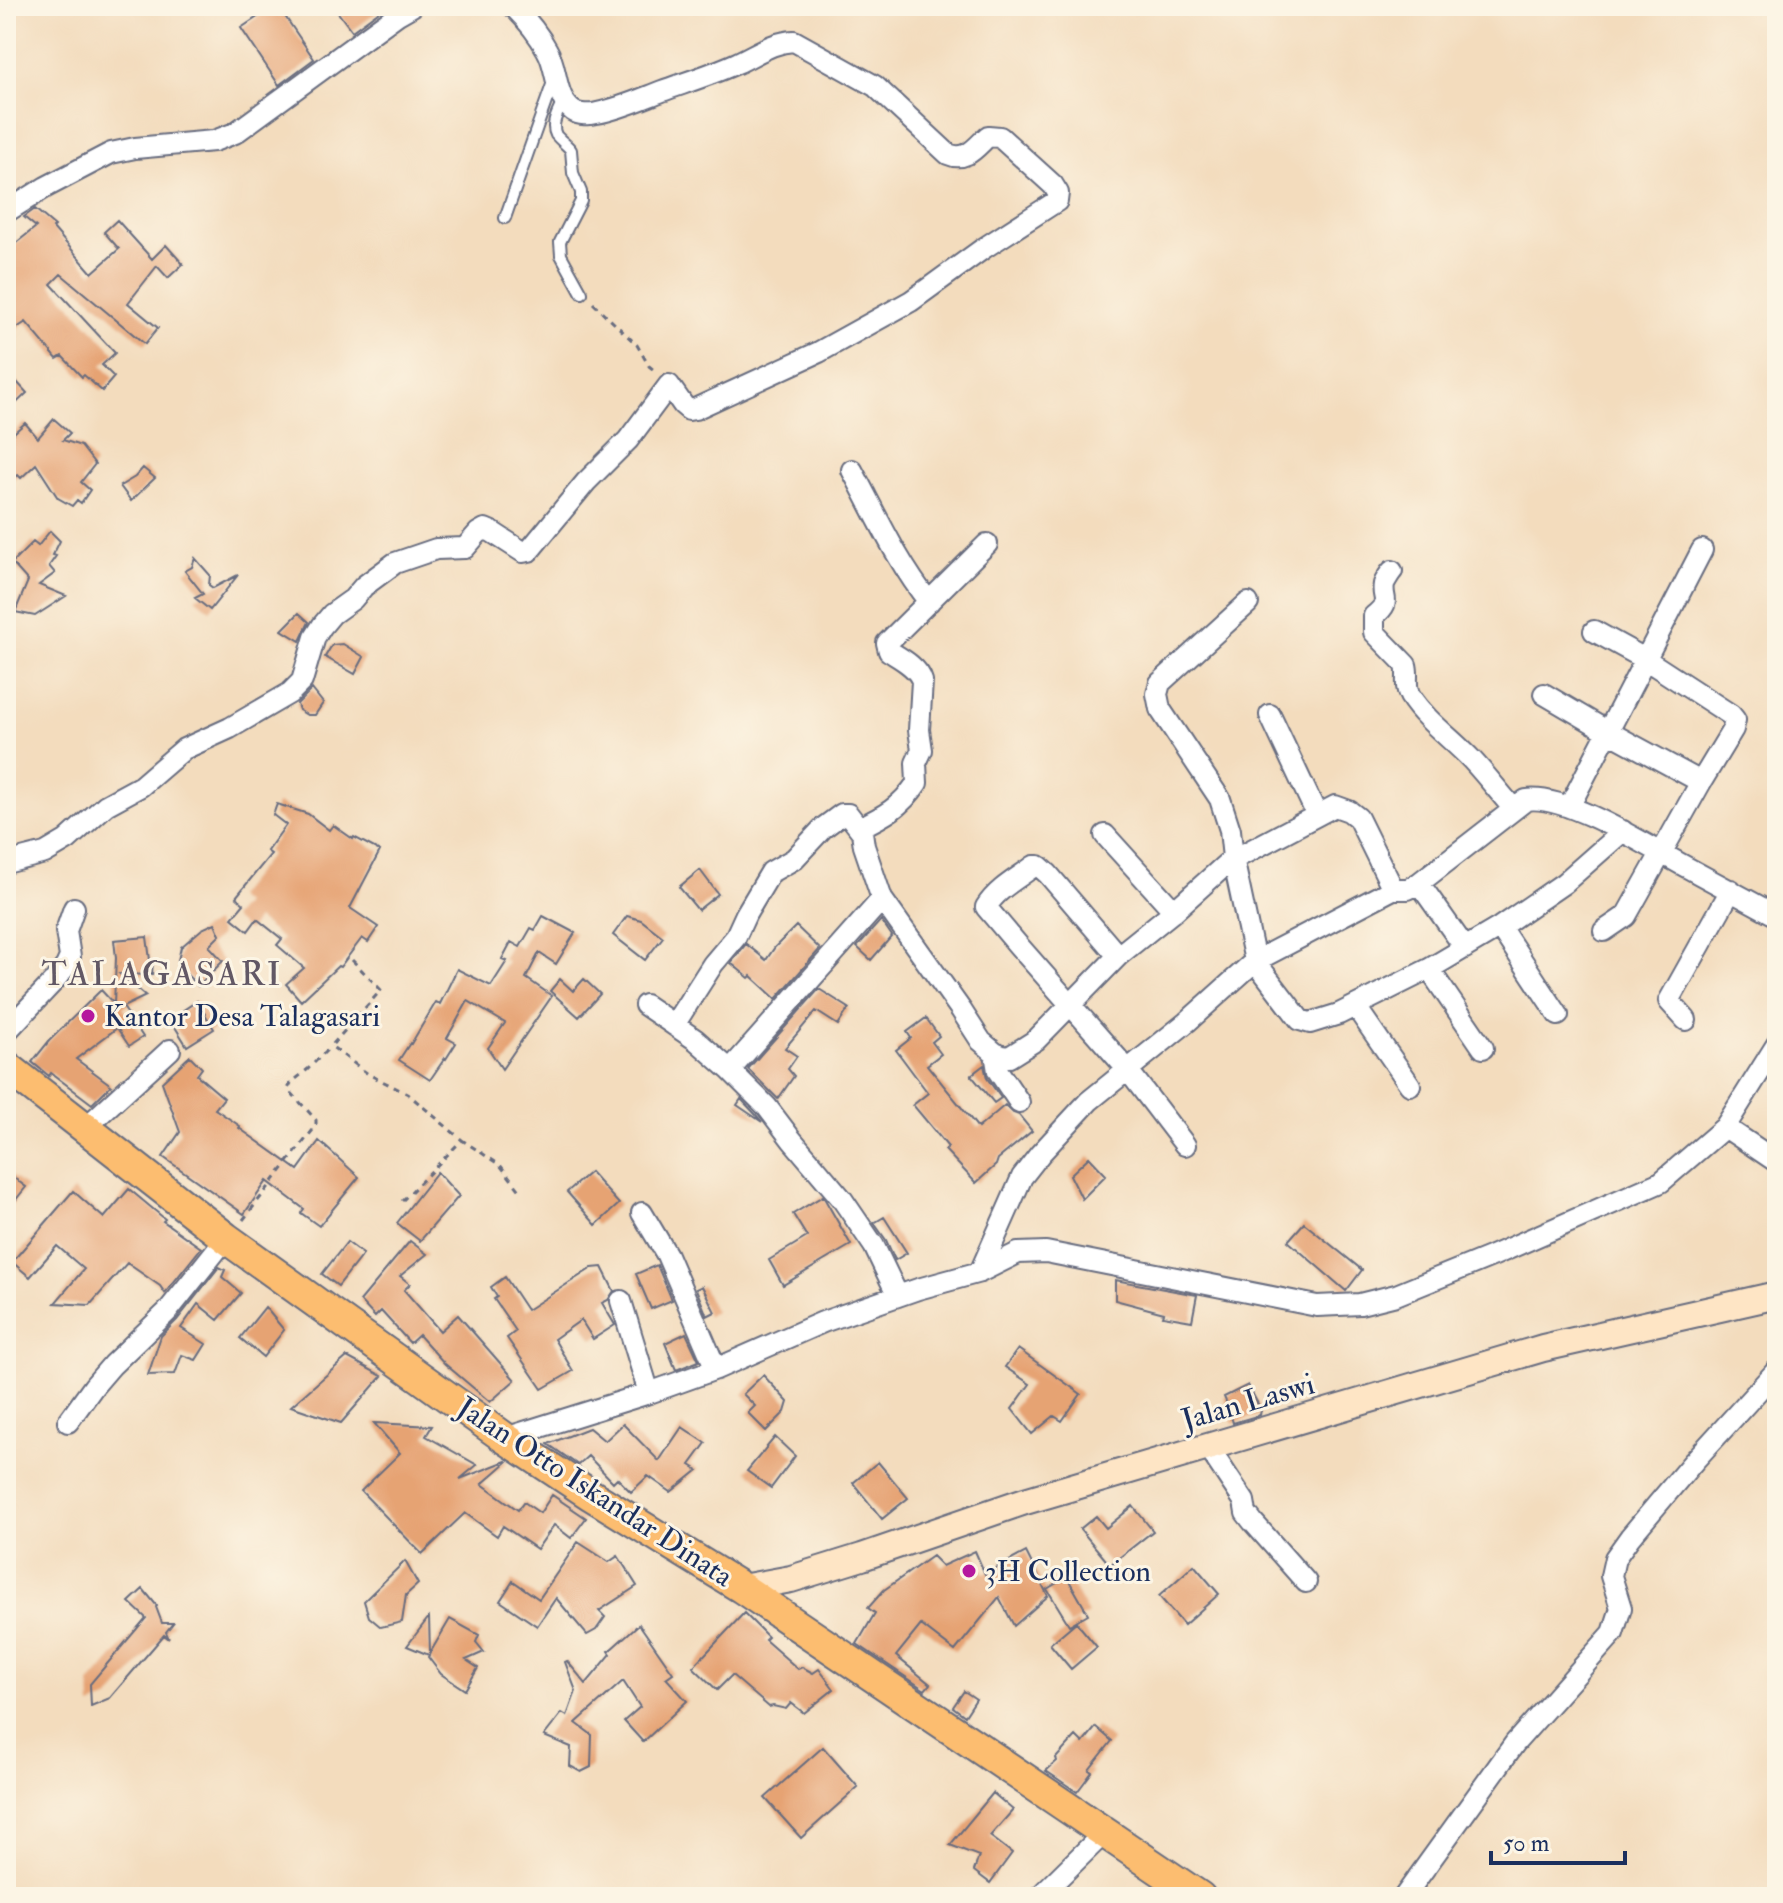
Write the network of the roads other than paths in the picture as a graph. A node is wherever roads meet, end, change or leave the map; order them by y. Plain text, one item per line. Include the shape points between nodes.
1 (412, 6) edge
2 (513, 6) edge
3 (555, 77) junction
4 (564, 100) junction
5 (6, 212) edge
6 (505, 218) dead end
7 (582, 293) road end
8 (852, 470) dead end
9 (987, 544) dead end
10 (1702, 550) dead end
11 (1392, 571) dead end
12 (929, 602) junction
13 (1248, 603) dead end
14 (1594, 631) dead end
15 (1645, 659) junction
16 (1544, 694) dead end
17 (1270, 715) dead end
18 (1607, 731) junction
19 (1701, 782) junction
20 (1569, 807) junction
21 (1513, 808) junction
22 (1317, 815) junction
23 (1623, 831) junction
24 (861, 835) junction
25 (1105, 835) dead end
26 (1662, 853) junction
27 (1233, 858) junction
28 (6, 863) edge
29 (1419, 883) junction
30 (1393, 889) junction
31 (1731, 890) junction
32 (882, 899) junction
33 (74, 908) dead end
34 (1174, 911) junction
35 (1777, 916) edge
36 (1500, 927) junction
37 (1604, 931) dead end
38 (1465, 948) junction
39 (1118, 956) junction
40 (1255, 961) junction
41 (1429, 969) junction
42 (1070, 1004) junction
43 (645, 1005) dead end
44 (1356, 1007) junction
45 (1558, 1015) dead end
46 (1686, 1020) dead end
47 (674, 1025) junction
48 (6, 1032) edge
49 (1777, 1044) edge
50 (1483, 1048) dead end
51 (170, 1050) dead end
52 (995, 1053) junction
53 (6, 1066) edge
54 (1127, 1069) junction
55 (730, 1070) junction
56 (1410, 1085) dead end
57 (1019, 1102) dead end
58 (1725, 1127) junction
59 (84, 1129) junction
60 (1185, 1145) dead end
61 (1777, 1162) edge
62 (642, 1213) dead end
63 (226, 1238) junction
64 (980, 1272) junction
65 (1777, 1295) edge
66 (898, 1296) junction
67 (621, 1301) dead end
68 (716, 1369) junction
69 (1777, 1370) edge
70 (649, 1393) junction
71 (68, 1422) dead end
72 (505, 1438) junction
73 (1208, 1447) junction
74 (1306, 1582) dead end
75 (742, 1588) junction
76 (1104, 1833) junction
77 (1039, 1897) edge
78 (1200, 1897) edge
79 (1404, 1897) edge

1 - 5 street via 235,133 214,141 111,153
2 - 3 street via 548,50
3 - 4 street
3 - 6 lane
4 - 7 lane via 554,129 571,150 581,201 560,242 561,255
4 - 28 street via 577,114 594,114 737,63 779,42 794,41 875,86 948,154 965,157 988,136 1000,137 1053,185 1057,201 911,301 819,352 695,409 689,410 669,385 628,440 529,551 485,529 465,548 436,549 395,563 322,626 302,681 290,693 184,749 67,840 45,853
8 - 12 street
9 - 12 street
10 - 15 street
11 - 21 street via 1383,587 1382,609 1374,616 1374,632 1406,665 1409,694
12 - 24 street via 886,646 922,681 917,783
13 - 27 street via 1160,683 1157,694 1160,709 1220,799
14 - 15 street
15 - 18 street
15 - 19 street via 1735,720
16 - 18 street
17 - 22 street
18 - 19 street
18 - 20 street
19 - 26 street
20 - 21 street via 1536,798
20 - 23 street
21 - 29 street
22 - 27 street
22 - 30 street via 1335,806 1358,818
23 - 26 street
23 - 36 street via 1564,883
24 - 32 street
24 - 47 street via 848,814 842,814 794,859 771,872 735,938
25 - 34 street
26 - 31 street
26 - 37 street via 1626,916
27 - 34 street
27 - 40 street
29 - 30 street
29 - 38 street
30 - 40 street
31 - 35 street
31 - 46 street via 1669,1001
32 - 52 street via 981,1041
32 - 55 street
33 - 48 street via 66,931 66,966
34 - 39 street
36 - 38 street
36 - 45 street
38 - 41 street
39 - 42 street
39 - 42 street via 1039,866 988,902 992,915
40 - 44 street via 1300,1020 1310,1023
40 - 54 street
41 - 44 street
41 - 50 street
42 - 52 street via 1036,1040 1009,1057
42 - 54 street
43 - 47 street
44 - 56 street
47 - 55 street
49 - 58 street
51 - 59 street
52 - 57 street via 998,1071
53 - 59 main road, Jalan Otto Iskandar Dinata
54 - 60 street
54 - 64 street via 1089,1101 1022,1177
55 - 66 street via 842,1199 874,1246
58 - 61 street
58 - 64 street via 1661,1182 1396,1295 1360,1304 1317,1306 1046,1252 1018,1253
59 - 63 main road, Jalan Otto Iskandar Dinata
62 - 68 street via 667,1255
63 - 71 street
63 - 72 main road, Jalan Otto Iskandar Dinata
64 - 66 street
65 - 73 street, Jalan Laswi via 1543,1348
66 - 68 street
67 - 70 street
68 - 70 street
69 - 79 street via 1622,1548 1611,1576 1621,1608 1613,1633 1515,1743
70 - 72 street
72 - 75 main road, Jalan Otto Iskandar Dinata
73 - 74 street via 1244,1501 1246,1513
73 - 75 street, Jalan Laswi via 791,1579
75 - 76 main road, Jalan Otto Iskandar Dinata
76 - 77 street
76 - 78 main road, Jalan Otto Iskandar Dinata

